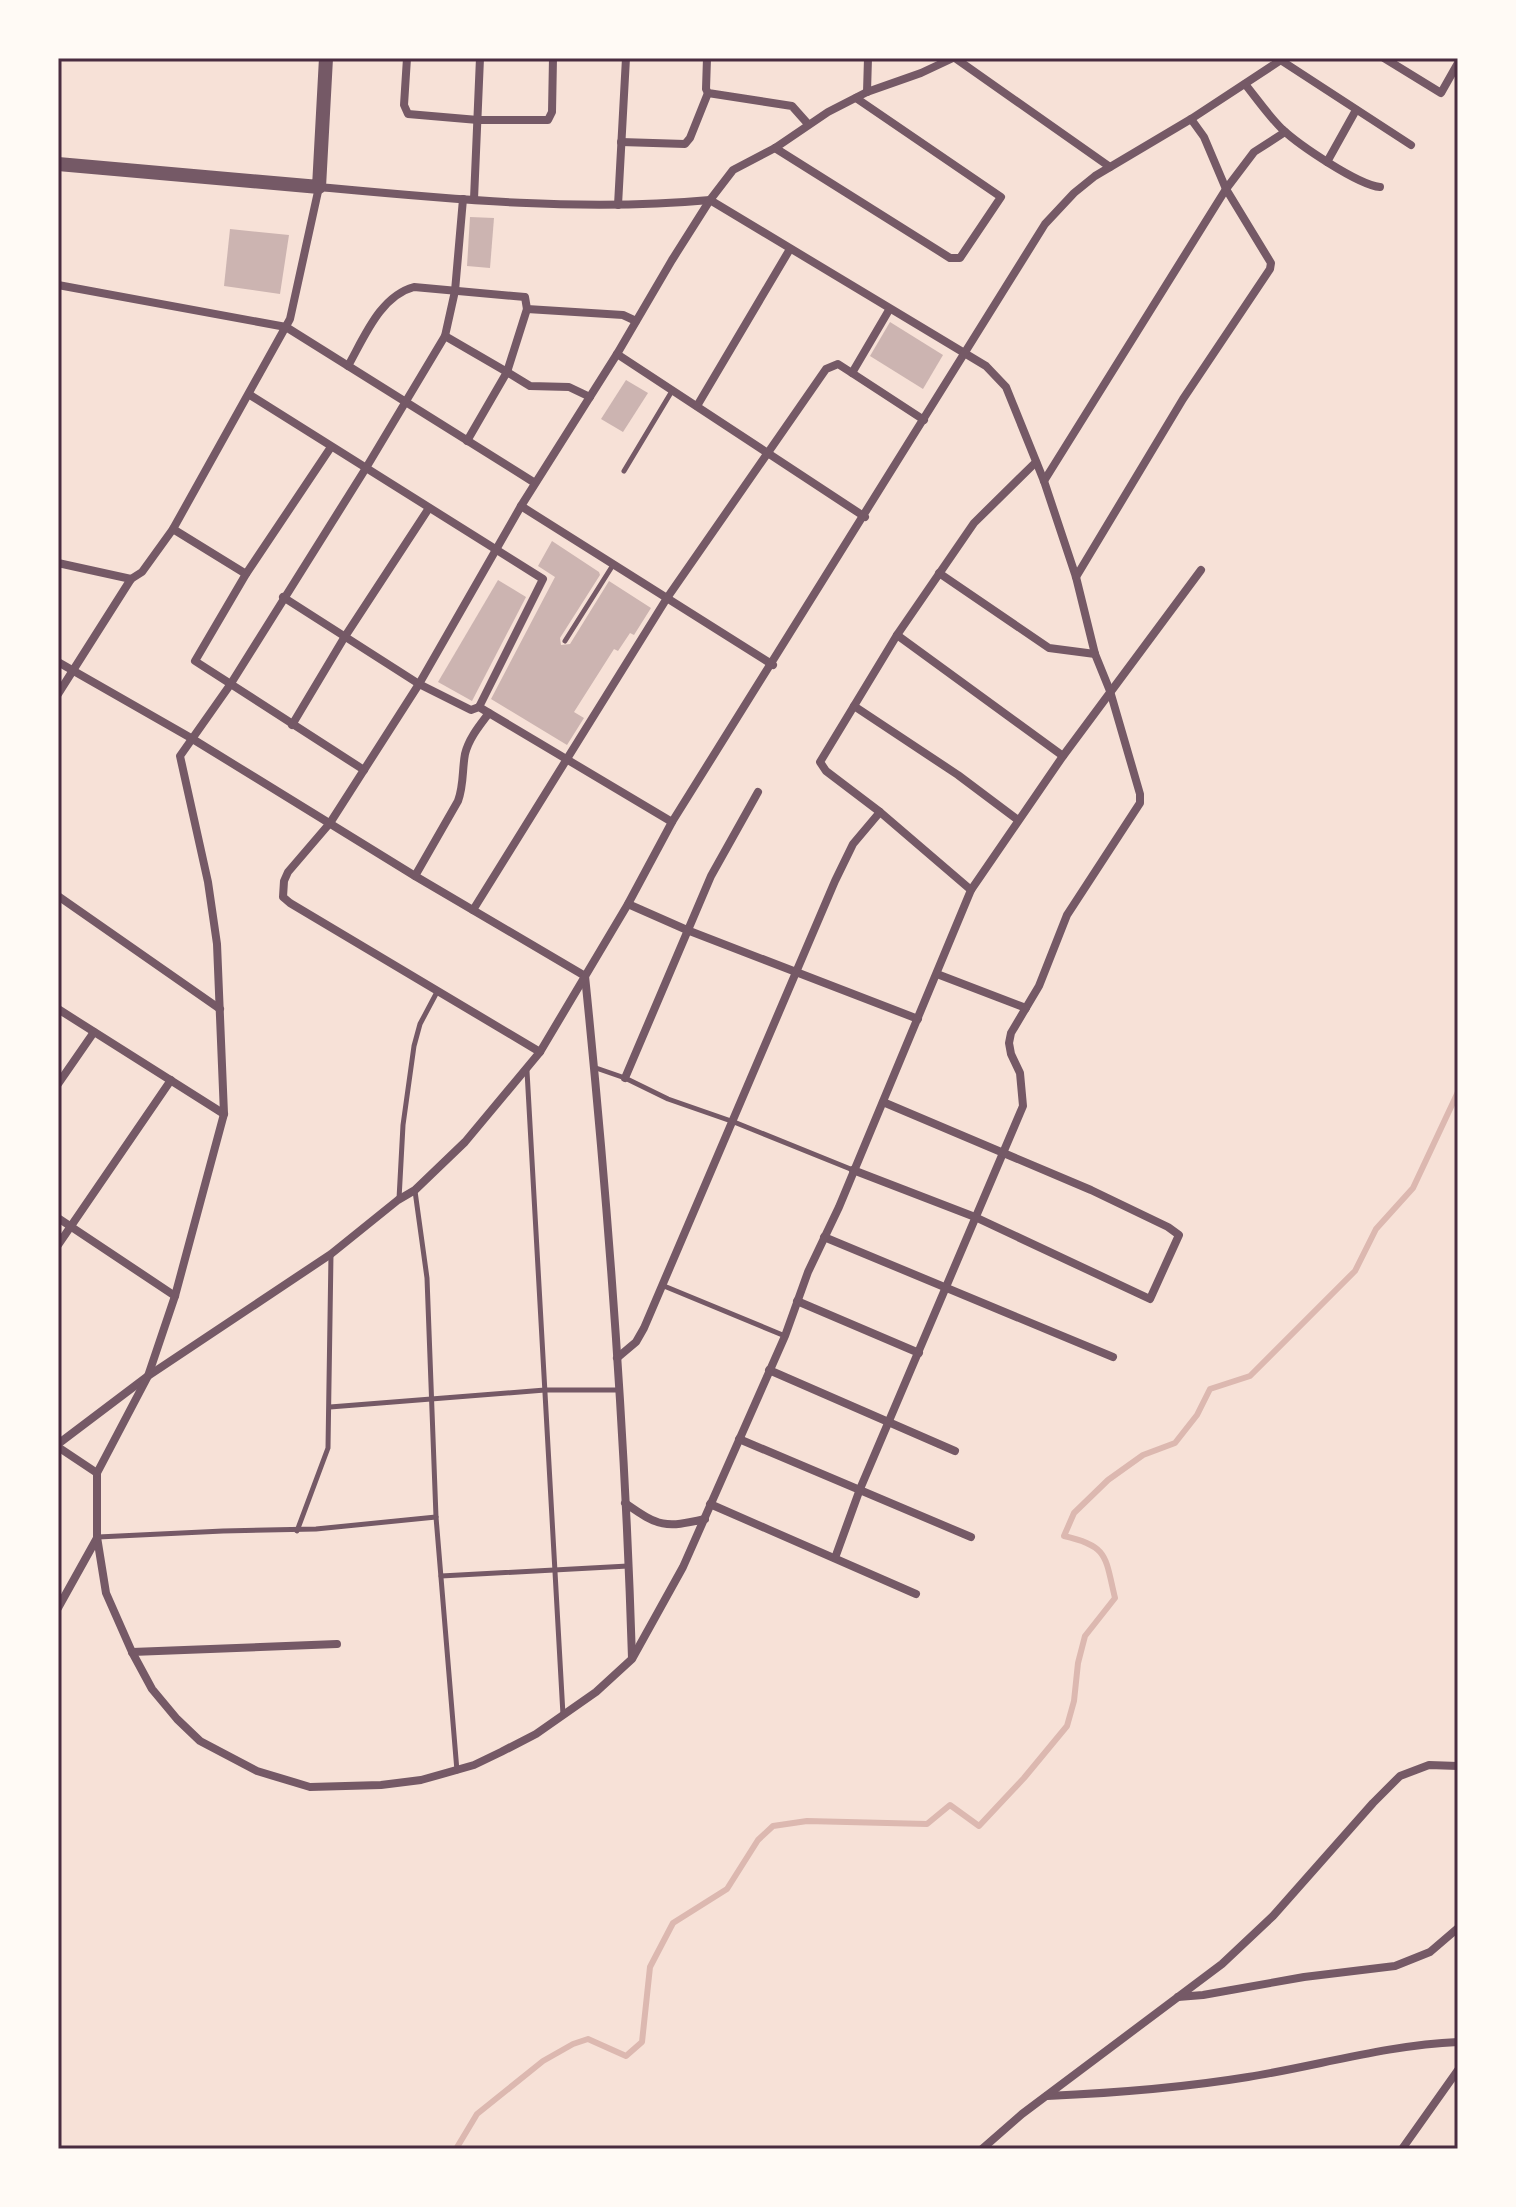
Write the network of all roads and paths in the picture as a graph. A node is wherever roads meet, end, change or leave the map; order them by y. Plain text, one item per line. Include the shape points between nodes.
1 (326, 58) edge
2 (407, 58) edge
3 (480, 58) edge
4 (553, 58) edge
5 (626, 58) edge
6 (707, 58) edge
7 (868, 58) edge
8 (954, 58) edge
9 (1384, 58) edge
10 (1283, 59) edge
11 (1458, 63) edge
12 (1245, 84) junction
13 (867, 92) junction
14 (708, 93) junction
15 (856, 98) junction
16 (1356, 110) junction
17 (1191, 119) junction
18 (478, 120) junction
19 (808, 124) junction
20 (1285, 132) junction
21 (621, 142) junction
22 (1411, 145) dead end
23 (775, 148) junction
24 (1327, 162) junction
25 (58, 164) edge
26 (1110, 167) junction
27 (319, 187) junction
28 (1380, 187) dead end
29 (1226, 189) junction
30 (463, 199) junction
31 (474, 199) junction
32 (710, 200) junction
33 (618, 205) junction
34 (790, 249) junction
35 (58, 285) edge
36 (455, 291) junction
37 (527, 309) junction
38 (889, 310) junction
39 (636, 321) junction
40 (286, 327) junction
41 (445, 336) junction
42 (617, 354) junction
43 (964, 354) junction
44 (348, 366) junction
45 (507, 372) junction
46 (852, 373) junction
47 (673, 390) junction
48 (250, 395) junction
49 (590, 397) junction
50 (405, 401) junction
51 (697, 406) junction
52 (924, 420) junction
53 (467, 441) junction
54 (331, 447) junction
55 (769, 453) junction
56 (1036, 462) junction
57 (366, 468) junction
58 (624, 471) dead end
59 (1044, 481) junction
60 (535, 483) junction
61 (521, 506) junction
62 (429, 508) junction
63 (865, 517) junction
64 (173, 529) junction
65 (496, 550) junction
66 (58, 563) edge
67 (613, 565) junction
68 (1201, 570) dead end
69 (939, 573) junction
70 (246, 574) junction
71 (1076, 577) junction
72 (131, 579) junction
73 (283, 597) junction
74 (667, 598) junction
75 (897, 635) junction
76 (344, 638) junction
77 (565, 641) dead end
78 (1095, 654) junction
79 (58, 662) edge
80 (773, 665) junction
81 (72, 669) junction
82 (419, 684) junction
83 (230, 685) junction
84 (1110, 691) junction
85 (58, 694) edge
86 (854, 706) junction
87 (479, 707) junction
88 (489, 713) junction
89 (292, 725) junction
90 (191, 738) junction
91 (1063, 756) junction
92 (568, 758) junction
93 (364, 770) junction
94 (758, 792) dead end
95 (880, 812) junction
96 (1018, 820) junction
97 (672, 822) junction
98 (330, 823) junction
99 (415, 876) junction
100 (971, 890) junction
101 (58, 896) edge
102 (628, 904) junction
103 (473, 910) junction
104 (687, 930) junction
105 (798, 973) junction
106 (937, 974) junction
107 (585, 976) junction
108 (437, 992) junction
109 (1026, 1008) junction
110 (58, 1009) edge
111 (220, 1009) junction
112 (918, 1019) junction
113 (94, 1032) junction
114 (540, 1052) junction
115 (596, 1068) junction
116 (527, 1071) junction
117 (625, 1078) junction
118 (171, 1080) junction
119 (58, 1084) edge
120 (883, 1102) junction
121 (224, 1114) junction
122 (734, 1122) junction
123 (1003, 1153) junction
124 (853, 1170) junction
125 (415, 1190) junction
126 (398, 1200) junction
127 (975, 1217) junction
128 (58, 1218) edge
129 (70, 1227) junction
130 (824, 1237) junction
131 (58, 1245) edge
132 (331, 1254) junction
133 (664, 1286) junction
134 (946, 1287) junction
135 (175, 1296) junction
136 (797, 1301) junction
137 (785, 1336) junction
138 (919, 1353) junction
139 (1113, 1357) dead end
140 (617, 1358) junction
141 (769, 1370) junction
142 (148, 1376) junction
143 (545, 1390) junction
144 (619, 1390) junction
145 (432, 1398) junction
146 (330, 1407) junction
147 (890, 1421) junction
148 (739, 1439) junction
149 (58, 1446) edge
150 (955, 1451) dead end
151 (97, 1473) junction
152 (860, 1489) junction
153 (625, 1503) junction
154 (710, 1504) junction
155 (436, 1517) junction
156 (705, 1519) junction
157 (297, 1531) junction
158 (97, 1537) junction
159 (971, 1537) dead end
160 (835, 1558) junction
161 (629, 1565) junction
162 (555, 1568) junction
163 (441, 1576) junction
164 (916, 1594) dead end
165 (58, 1608) edge
166 (337, 1644) dead end
167 (132, 1652) junction
168 (632, 1659) junction
169 (563, 1715) junction
170 (1458, 1766) edge
171 (457, 1771) junction
172 (1458, 1928) edge
173 (1177, 1997) junction
174 (1458, 2042) edge
175 (1458, 2070) edge
176 (1046, 2096) junction
177 (982, 2149) edge
178 (1402, 2149) edge

1 - 27 street
2 - 18 street via 408,114
3 - 18 street
4 - 18 street via 548,120
5 - 21 street
6 - 14 street
7 - 13 street
8 - 13 street
8 - 26 street
9 - 11 street via 1441,93
10 - 12 street
10 - 16 street
12 - 17 street
12 - 20 street
13 - 15 street
14 - 19 street via 792,106
14 - 21 street via 685,144
15 - 19 street
15 - 23 street via 1001,197 960,258 950,258
16 - 22 street
16 - 24 street
17 - 26 street
17 - 29 street
18 - 31 street
19 - 23 street
20 - 24 street
20 - 29 street via 1254,152
21 - 33 street
23 - 32 street via 733,170
24 - 28 street
25 - 27 street
26 - 43 street via 1074,193 1045,224
27 - 30 street
27 - 40 street
29 - 59 street
29 - 71 street via 1270,269 1183,399
30 - 31 street
30 - 36 street
31 - 33 street
32 - 33 street
32 - 34 street
32 - 39 street
34 - 38 street
34 - 51 street
35 - 40 street
36 - 37 street via 525,297
36 - 41 street
36 - 44 street via 402,290 382,309
37 - 39 street via 623,315
37 - 45 street
38 - 43 street
38 - 46 street
39 - 42 street
40 - 44 street
40 - 48 street
41 - 45 street
41 - 50 street
42 - 47 street
42 - 49 street
43 - 52 street
43 - 56 street via 986,366 1006,387
44 - 50 street
45 - 49 street via 530,386 569,387
45 - 53 street
46 - 52 street
46 - 55 street via 838,364 826,369
47 - 51 street
47 - 58 lane
48 - 54 street
48 - 64 street
49 - 60 street
50 - 53 street
50 - 57 street
51 - 55 street
52 - 63 street
53 - 60 street
54 - 57 street
54 - 70 street
55 - 63 street
55 - 74 street
56 - 59 street
56 - 69 street via 974,523
57 - 62 street
57 - 73 street
59 - 71 street
60 - 61 street
61 - 65 street
61 - 67 street
62 - 65 street
62 - 76 street
63 - 80 street
64 - 70 street
64 - 72 street
65 - 82 street
65 - 87 street via 543,579
66 - 72 street
67 - 74 street
67 - 77 lane
68 - 84 street
69 - 75 street
69 - 78 street via 1049,648
70 - 83 street via 196,657 197,664
71 - 78 street
72 - 81 street
73 - 76 street
73 - 83 street
74 - 80 street
74 - 92 street
75 - 86 street
75 - 91 street
76 - 82 street
76 - 89 street
78 - 84 street
79 - 81 street
80 - 97 street
81 - 85 street
81 - 90 street
82 - 87 street via 471,710
82 - 93 street
83 - 89 street
83 - 90 street
84 - 91 street
84 - 109 street via 1140,803 1067,915
86 - 95 street via 821,766
86 - 96 street
87 - 88 street
88 - 92 street
88 - 99 street via 465,755 458,801
89 - 93 street
90 - 98 street
90 - 111 street via 180,756 208,882
91 - 96 street
92 - 97 street
92 - 103 street
93 - 98 street
94 - 104 street
95 - 100 street
95 - 105 street via 853,844
96 - 100 street
97 - 102 street
98 - 99 street
98 - 108 street via 288,872 283,897
99 - 103 street
100 - 106 street
101 - 111 street
102 - 104 street
102 - 107 street
103 - 107 street
104 - 105 street
104 - 117 street
105 - 112 street
105 - 122 street
106 - 109 street
106 - 112 street
107 - 114 street
107 - 115 street
108 - 114 street
108 - 126 lane via 414,1046
109 - 123 street via 1009,1043 1024,1099
110 - 113 street
111 - 121 street
112 - 120 street
113 - 118 street
113 - 119 street
114 - 116 street
115 - 117 lane
115 - 140 street
116 - 125 street
116 - 143 lane
117 - 122 lane
118 - 121 street
118 - 129 street
120 - 123 street
120 - 124 street
121 - 135 street
122 - 124 lane
122 - 133 street
123 - 127 street
123 - 127 street via 1168,1227 1178,1239 1150,1299
124 - 127 street
124 - 130 street
125 - 126 street
125 - 145 lane via 427,1278
126 - 132 street
127 - 134 street
128 - 129 street
129 - 131 street
129 - 135 street
130 - 134 street
130 - 136 street
132 - 142 street
132 - 146 lane
133 - 137 lane
133 - 140 street via 636,1342
134 - 138 street
134 - 139 street
135 - 142 street
136 - 137 street
136 - 138 street
137 - 141 street
138 - 147 street
140 - 144 street
141 - 147 street
141 - 148 street
142 - 149 street
142 - 151 street
143 - 144 lane
143 - 145 lane
143 - 162 lane
144 - 153 street
145 - 146 lane
145 - 155 lane
146 - 157 lane via 328,1448
147 - 150 street
147 - 152 street
148 - 152 street
148 - 154 street
149 - 151 street
151 - 158 street
152 - 159 street
152 - 160 street
153 - 156 street via 648,1520 671,1526
153 - 161 street
154 - 156 street
154 - 160 street
155 - 157 lane
155 - 163 lane
156 - 168 street
157 - 158 lane
158 - 165 street
158 - 167 street via 106,1593
160 - 164 street
161 - 162 lane
161 - 168 street
162 - 163 lane
162 - 169 lane
163 - 171 lane
166 - 167 street
167 - 171 street via 152,1689 200,1741 257,1771 310,1787 381,1785
168 - 169 street
169 - 171 street via 536,1734
170 - 173 street via 1429,1765 1400,1776 1273,1916
172 - 173 street via 1430,1952 1395,1966
173 - 176 street
174 - 176 street via 1245,2078
175 - 178 street
176 - 177 street

